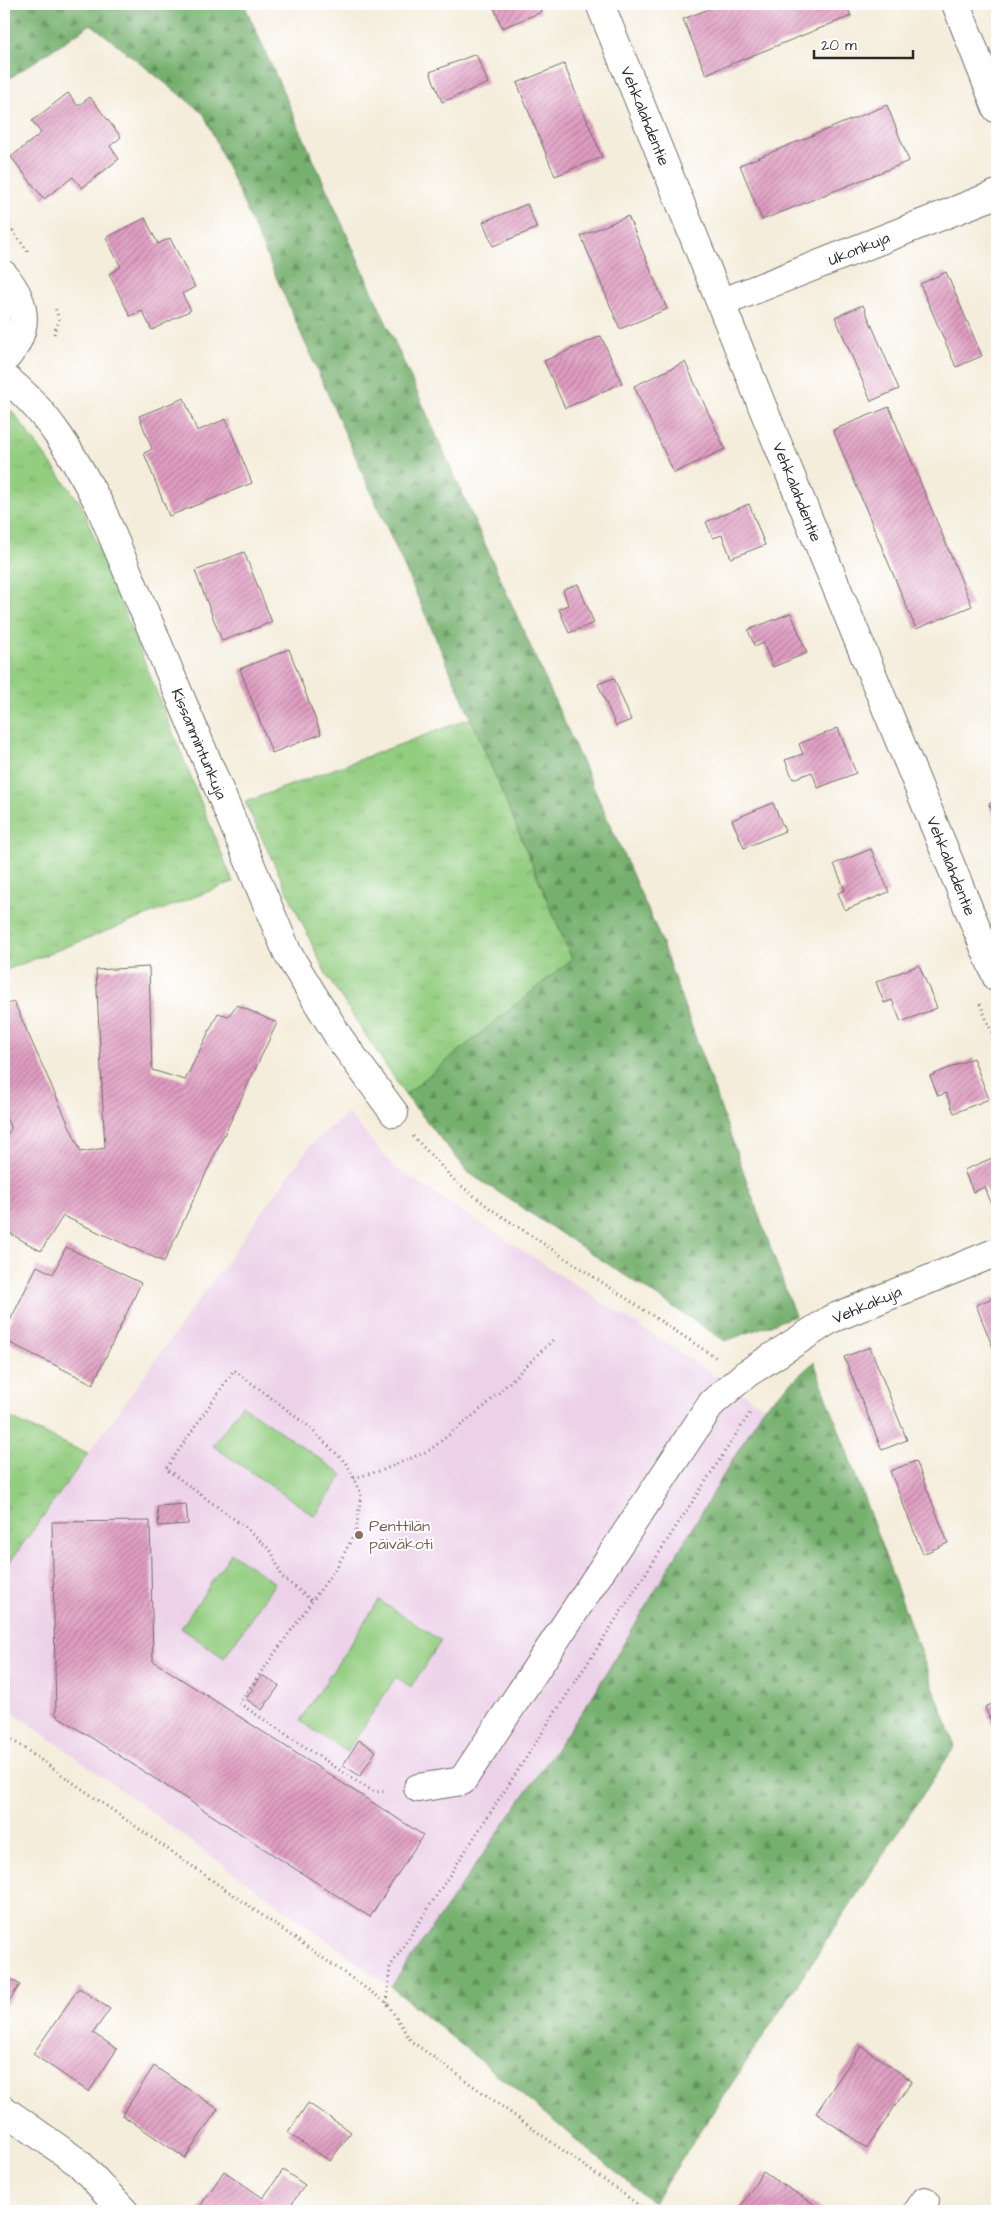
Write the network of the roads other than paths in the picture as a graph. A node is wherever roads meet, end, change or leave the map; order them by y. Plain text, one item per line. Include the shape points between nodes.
1 (600, 4) edge
2 (956, 4) edge
3 (997, 108) edge
4 (997, 194) edge
5 (4, 275) edge
6 (721, 303) junction
7 (4, 360) edge
8 (4, 377) edge
9 (997, 978) edge
10 (394, 1114) road end
11 (997, 1252) edge
12 (418, 1788) road end
13 (4, 2110) edge
14 (124, 2211) edge

1 - 6 street, Vehkalahdentie
2 - 3 street
4 - 6 street, Ukonkuja
5 - 7 street via 23,304 16,347
6 - 9 street, Vehkalahdentie
8 - 10 street, Kissanmintunkuja via 50,424 91,490 288,954 340,1040
11 - 12 street, Vehkakuja via 831,1319 746,1374 712,1403 462,1781
13 - 14 street via 80,2163

